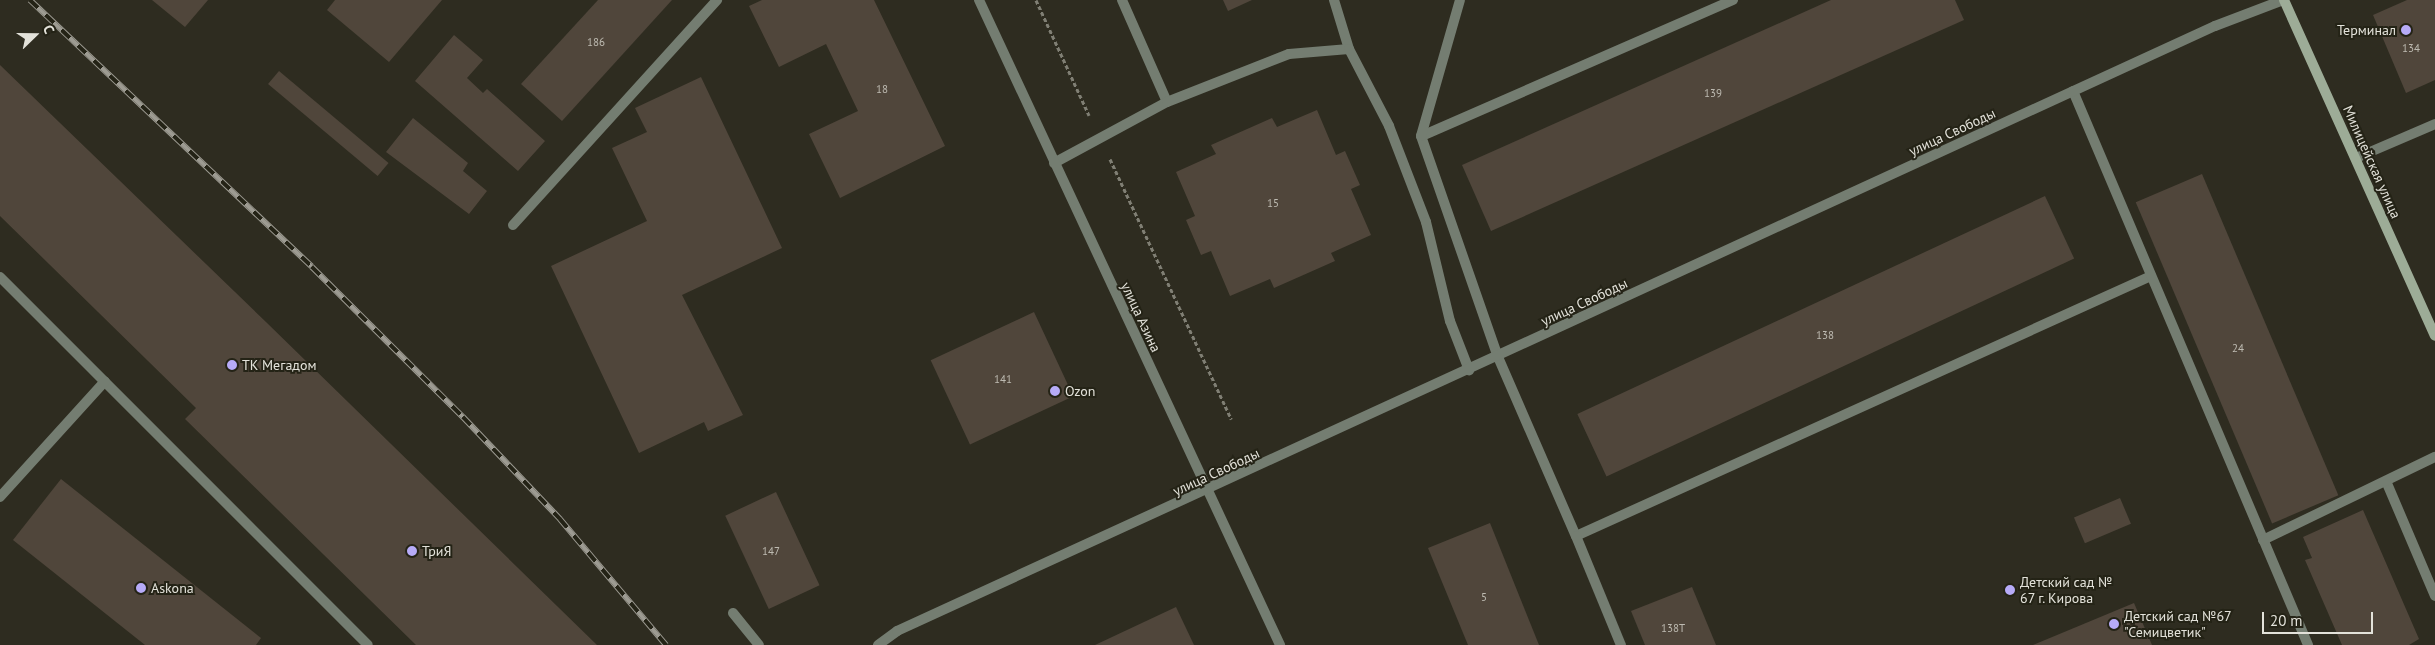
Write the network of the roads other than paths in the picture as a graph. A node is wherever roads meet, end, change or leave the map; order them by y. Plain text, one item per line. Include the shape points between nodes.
1 (717, 0) edge
2 (979, 0) edge
3 (1122, 0) edge
4 (1334, 0) edge
5 (1460, 0) edge
6 (1733, 0) edge
7 (2284, 0) edge
8 (1349, 49) junction
9 (2073, 91) junction
10 (1167, 102) junction
11 (2435, 124) edge
12 (1421, 136) junction
13 (2356, 158) junction
14 (1054, 162) junction
15 (513, 225) dead end
16 (2151, 276) junction
17 (0, 277) edge
18 (2435, 336) edge
19 (1498, 357) junction
20 (1469, 370) junction
21 (104, 381) junction
22 (2435, 457) edge
23 (2386, 481) junction
24 (1206, 492) junction
25 (0, 496) edge
26 (1576, 536) junction
27 (2263, 540) junction
28 (2435, 596) edge
29 (733, 613) dead end
30 (368, 645) edge
31 (759, 645) edge
32 (878, 645) edge
33 (1280, 645) edge
34 (1621, 645) edge
35 (2308, 645) edge

1 - 15 street
2 - 14 street, улица Азина
3 - 10 street
4 - 8 street
5 - 12 street
6 - 12 street
7 - 9 street, улица Свободы via 2215,26
7 - 13 street, Милицейская улица
8 - 10 street via 1289,54
8 - 20 street via 1389,126 1426,222 1450,321
9 - 16 street
9 - 19 street, улица Свободы
10 - 14 street
11 - 13 street
12 - 19 street
13 - 18 street, Милицейская улица
14 - 24 street, улица Азина
16 - 26 street
16 - 27 street
17 - 21 street
19 - 20 street, улица Свободы
19 - 26 street
20 - 24 street, улица Свободы
21 - 25 street
21 - 30 street
22 - 23 street
23 - 27 street
23 - 28 street
24 - 32 street, улица Свободы via 897,631
24 - 33 street, улица Азина
26 - 34 street
27 - 35 street
29 - 31 street

